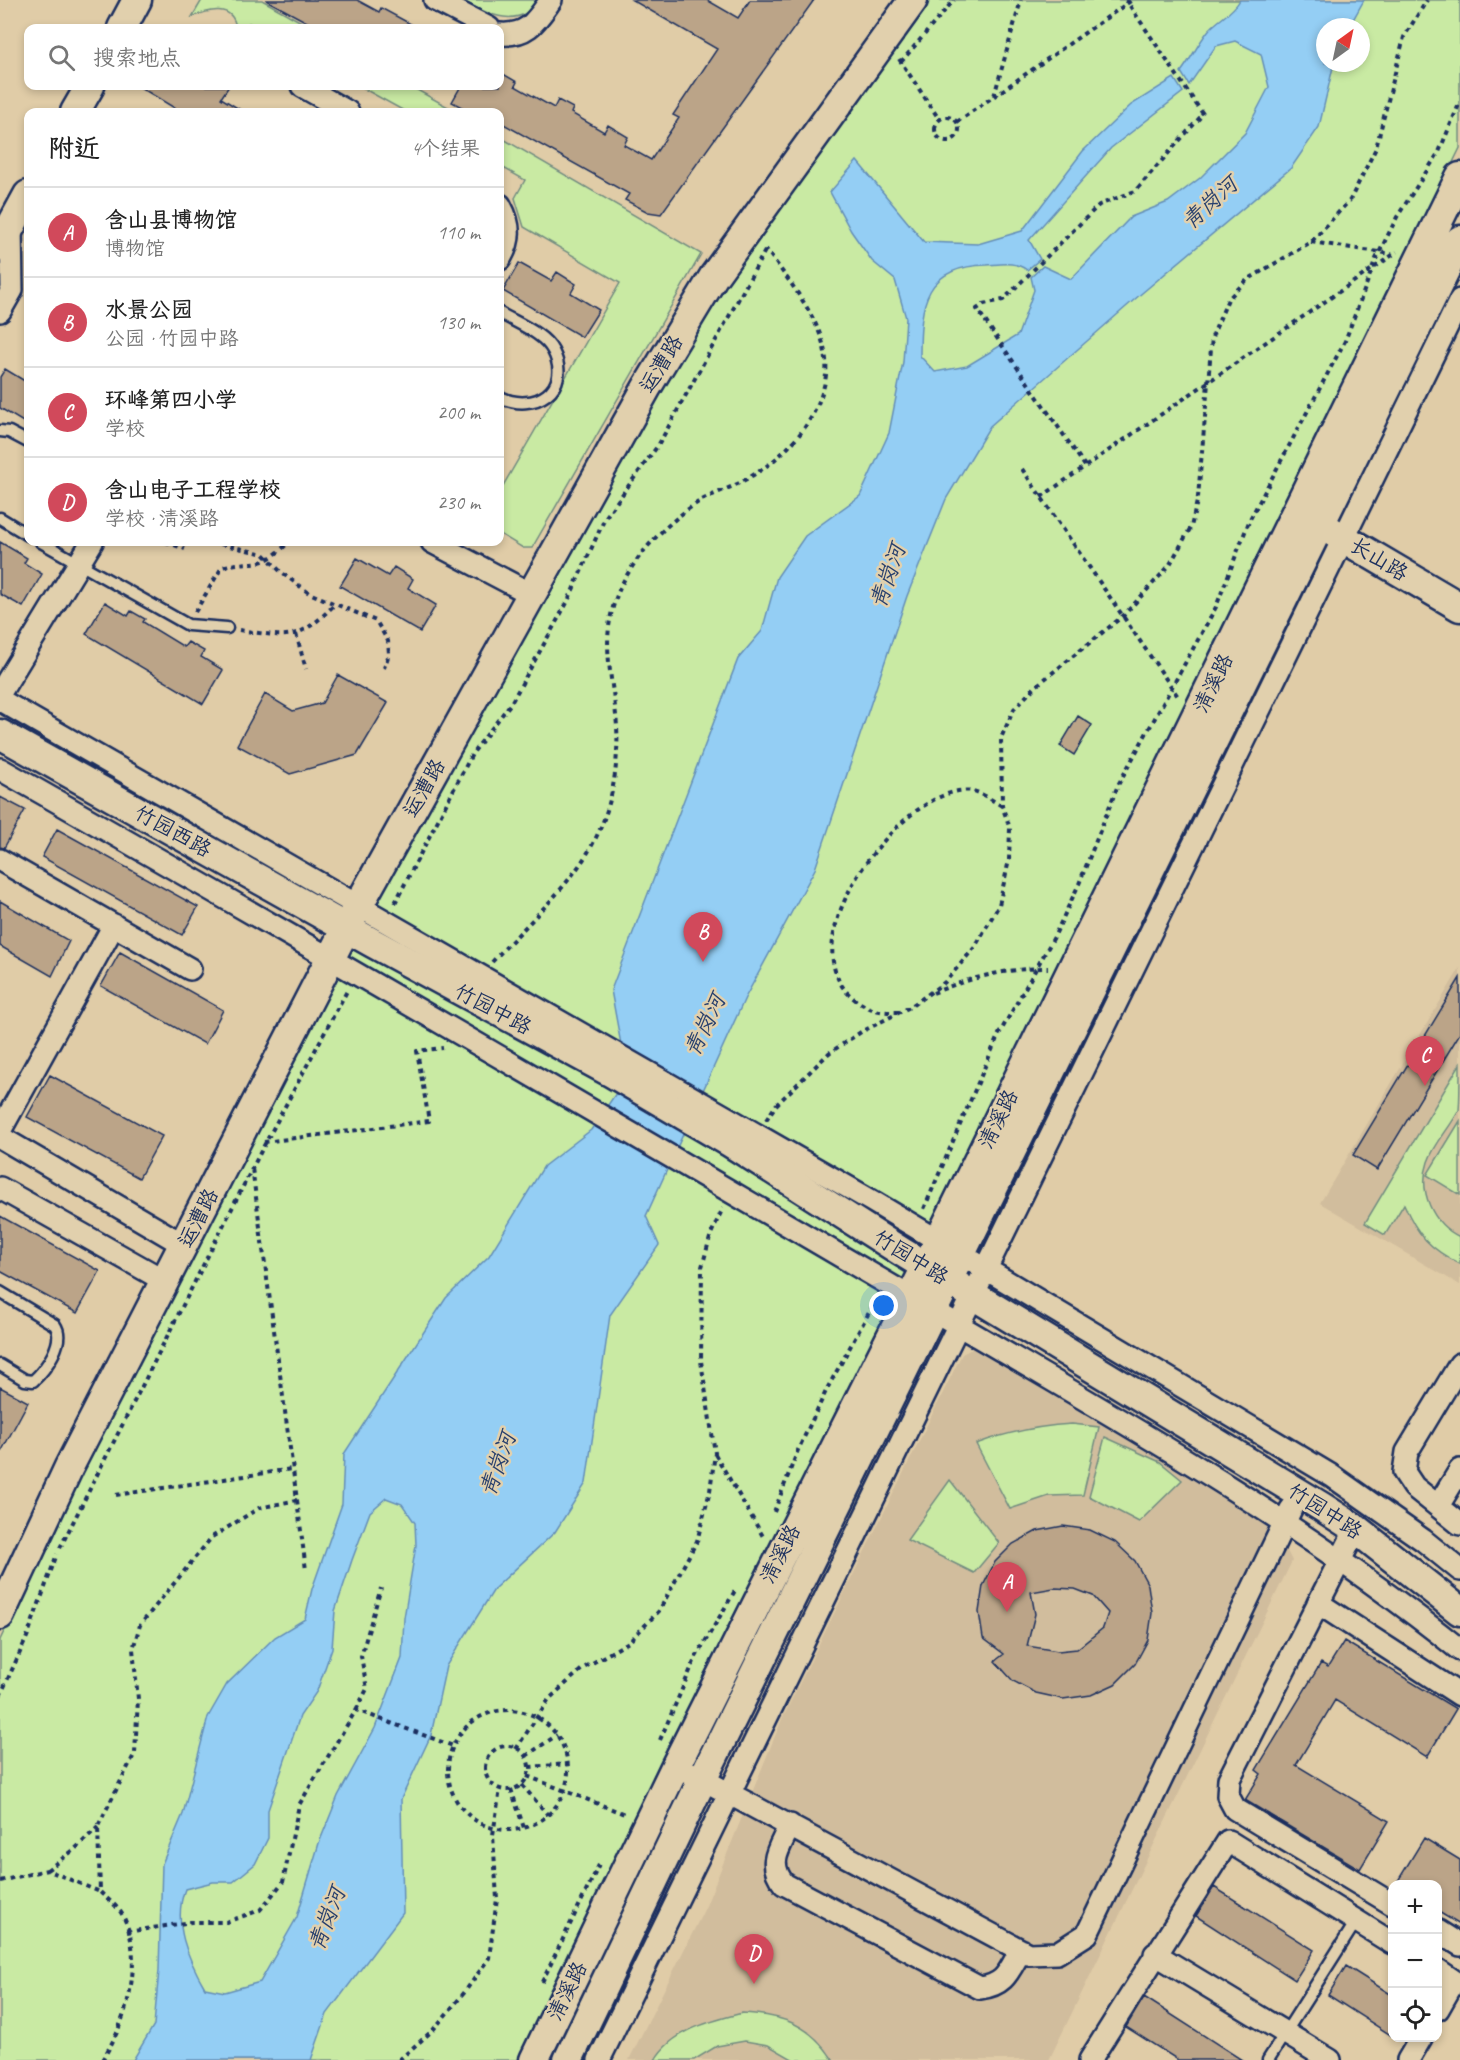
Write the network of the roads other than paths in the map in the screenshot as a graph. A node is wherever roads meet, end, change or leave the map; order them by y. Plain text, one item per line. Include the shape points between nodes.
1 (138, 0) edge
2 (435, 0) edge
3 (551, 0) edge
4 (913, 0) edge
5 (124, 24) edge
6 (481, 24) edge
7 (504, 34) edge
8 (88, 90) edge
9 (307, 90) edge
10 (326, 107) edge
11 (77, 108) edge
12 (1460, 177) edge
13 (24, 202) edge
14 (504, 216) edge
15 (4, 234) edge
16 (1460, 240) edge
17 (504, 252) edge
18 (1460, 300) edge
19 (0, 311) edge
20 (504, 315) edge
21 (504, 399) edge
22 (0, 431) edge
23 (24, 440) edge
24 (0, 518) edge
25 (1320, 525) junction
26 (24, 532) edge
27 (48, 546) edge
28 (90, 546) edge
29 (440, 546) edge
30 (79, 563) junction
31 (531, 594) junction
32 (1460, 608) edge
33 (227, 628) road end
34 (0, 693) edge
35 (0, 700) edge
36 (0, 734) edge
37 (0, 769) edge
38 (1157, 827) junction
39 (0, 860) edge
40 (352, 917) junction
41 (114, 925) junction
42 (330, 958) junction
43 (190, 969) dead end
44 (0, 1131) edge
45 (0, 1137) edge
46 (743, 1139) junction
47 (0, 1188) edge
48 (938, 1241) junction
49 (184, 1245) junction
50 (986, 1269) junction
51 (937, 1273) junction
52 (165, 1281) junction
53 (0, 1292) edge
54 (973, 1296) junction
55 (922, 1304) junction
56 (958, 1326) junction
57 (1460, 1364) edge
58 (0, 1365) edge
59 (1460, 1470) edge
60 (1299, 1494) junction
61 (1438, 1506) junction
62 (1286, 1521) junction
63 (1460, 1524) edge
64 (1356, 1529) junction
65 (1340, 1560) junction
66 (1460, 1570) edge
67 (1318, 1603) junction
68 (1460, 1611) edge
69 (0, 1615) edge
70 (1460, 1650) edge
71 (1460, 1695) edge
72 (666, 1757) junction
73 (703, 1778) junction
74 (730, 1793) junction
75 (790, 1825) junction
76 (1388, 1902) edge
77 (1357, 1920) junction
78 (1442, 1934) edge
79 (1388, 1939) edge
80 (1460, 1945) edge
81 (1021, 1950) junction
82 (1155, 1954) junction
83 (1442, 1974) edge
84 (1442, 2001) edge
85 (1285, 2033) junction
86 (1418, 2042) edge
87 (534, 2060) edge
88 (568, 2060) edge
89 (599, 2060) edge
90 (1090, 2060) edge
91 (1268, 2060) edge
92 (1330, 2060) edge
93 (1408, 2060) edge

1 - 5 main road
2 - 6 street
3 - 7 street via 534,23 519,33
4 - 31 main road, 运漕路 via 893,50 714,276
8 - 11 main road
9 - 10 street
12 - 25 main road, 清溪路
13 - 15 main road
14 - 17 street via 510,230
15 - 19 street via 12,290
16 - 25 main road, 清溪路
18 - 25 street
20 - 21 lane via 545,339 554,351 558,372 553,390 538,402 524,404
22 - 23 lane
24 - 26 lane
25 - 32 main road, 长山路
25 - 38 main road, 清溪路
25 - 38 main road, 清溪路 via 1194,721
25 - 50 street
27 - 30 lane
28 - 30 street
29 - 31 street
30 - 33 lane via 188,625
30 - 34 street
31 - 40 main road, 运漕路
35 - 40 street
36 - 40 main road, 竹园西路
37 - 42 street
38 - 48 main road, 清溪路
38 - 48 main road, 清溪路 via 1073,968
39 - 41 street
40 - 42 main road, 运漕路
40 - 46 main road, 竹园中路 via 612,1073
40 - 46 street via 479,975
41 - 43 street
41 - 44 street
42 - 49 main road, 运漕路
42 - 55 street
45 - 49 street
46 - 48 street
46 - 51 main road, 竹园中路
47 - 52 street
48 - 50 street
48 - 51 main road, 清溪路
49 - 52 main road, 运漕路
50 - 54 street
50 - 66 street via 1332,1476
51 - 54 main road, 竹园中路
51 - 55 main road, 清溪路
52 - 69 main road, 运漕路 via 69,1467
53 - 58 lane via 55,1324 60,1340 33,1381
54 - 56 street
54 - 60 main road, 竹园中路
55 - 56 street
55 - 72 main road, 清溪路 via 768,1554
55 - 73 main road, 清溪路
56 - 62 street
56 - 74 street
57 - 61 street via 1407,1452 1404,1472 1414,1487
59 - 61 street
60 - 62 street
60 - 64 main road, 竹园中路
61 - 63 street
62 - 65 street
62 - 81 street via 1087,1934 1057,1953 1028,1954
64 - 65 street
64 - 68 main road, 竹园中路
65 - 67 street
65 - 70 street
67 - 71 street
67 - 76 street via 1229,1779 1228,1796 1235,1809
72 - 73 street
72 - 87 main road, 清溪路 via 634,1818
73 - 74 street
73 - 88 main road, 清溪路
74 - 75 street
74 - 89 street
75 - 81 street
75 - 81 street via 773,1864 784,1884 980,1988 995,1986 1004,1978
77 - 79 street
77 - 82 street via 1228,1840
77 - 85 lane
78 - 80 street
82 - 85 street
82 - 90 street
83 - 84 street via 1454,1981
85 - 91 lane
85 - 92 street
86 - 93 street

